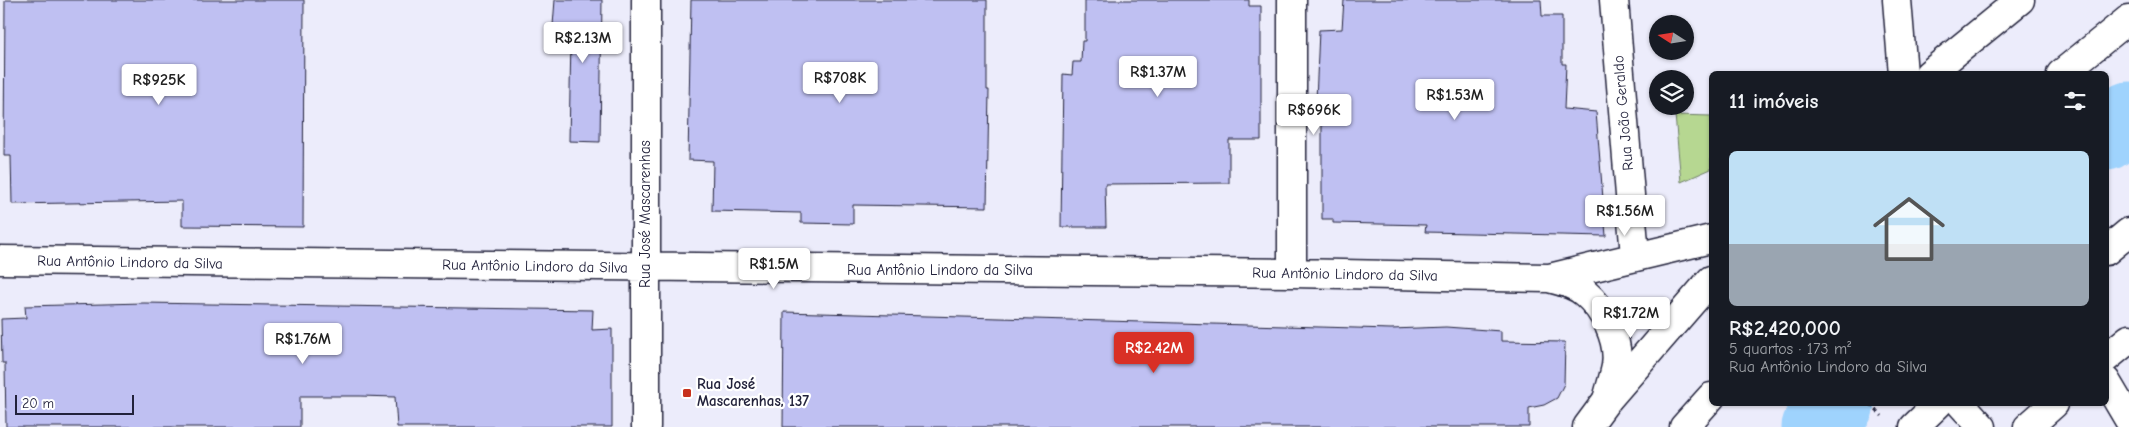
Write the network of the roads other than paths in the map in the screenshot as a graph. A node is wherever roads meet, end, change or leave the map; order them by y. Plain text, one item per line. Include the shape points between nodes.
1 (646, 0) edge
2 (1292, 0) edge
3 (1614, 0) edge
4 (1897, 0) edge
5 (2020, 0) edge
6 (2129, 19) edge
7 (1903, 71) edge
8 (1933, 71) edge
9 (2064, 71) edge
10 (2129, 232) edge
11 (1709, 239) edge
12 (2109, 249) edge
13 (1635, 256) junction
14 (0, 260) edge
15 (645, 268) junction
16 (1292, 273) junction
17 (1549, 278) junction
18 (1709, 282) edge
19 (2129, 339) edge
20 (2109, 356) edge
21 (2109, 386) edge
22 (1709, 399) edge
23 (1607, 400) junction
24 (1936, 406) edge
25 (1963, 406) edge
26 (2052, 406) edge
27 (2129, 420) edge
28 (646, 427) edge
29 (1587, 427) edge
30 (1684, 427) edge
31 (1914, 427) edge
32 (1982, 427) edge
33 (2028, 427) edge

1 - 15 main road, Rua José Mascarenhas
2 - 16 main road
3 - 13 main road, Rua João Geraldo
4 - 7 main road
5 - 8 main road
6 - 9 main road
10 - 12 main road
11 - 13 main road, Rua Antônio Lindoro da Silva
13 - 17 main road, Rua Antônio Lindoro da Silva
14 - 15 main road, Rua Antônio Lindoro da Silva
15 - 16 main road, Rua Antônio Lindoro da Silva
15 - 28 main road, Rua José Mascarenhas
16 - 17 main road, Rua Antônio Lindoro da Silva
17 - 23 main road, Rua Antônio Lindoro da Silva via 1571,284 1584,292 1609,327 1616,346 1616,365
18 - 23 main road
19 - 20 main road
21 - 27 main road
22 - 30 main road
23 - 29 main road
24 - 31 main road
25 - 32 main road
26 - 33 main road

